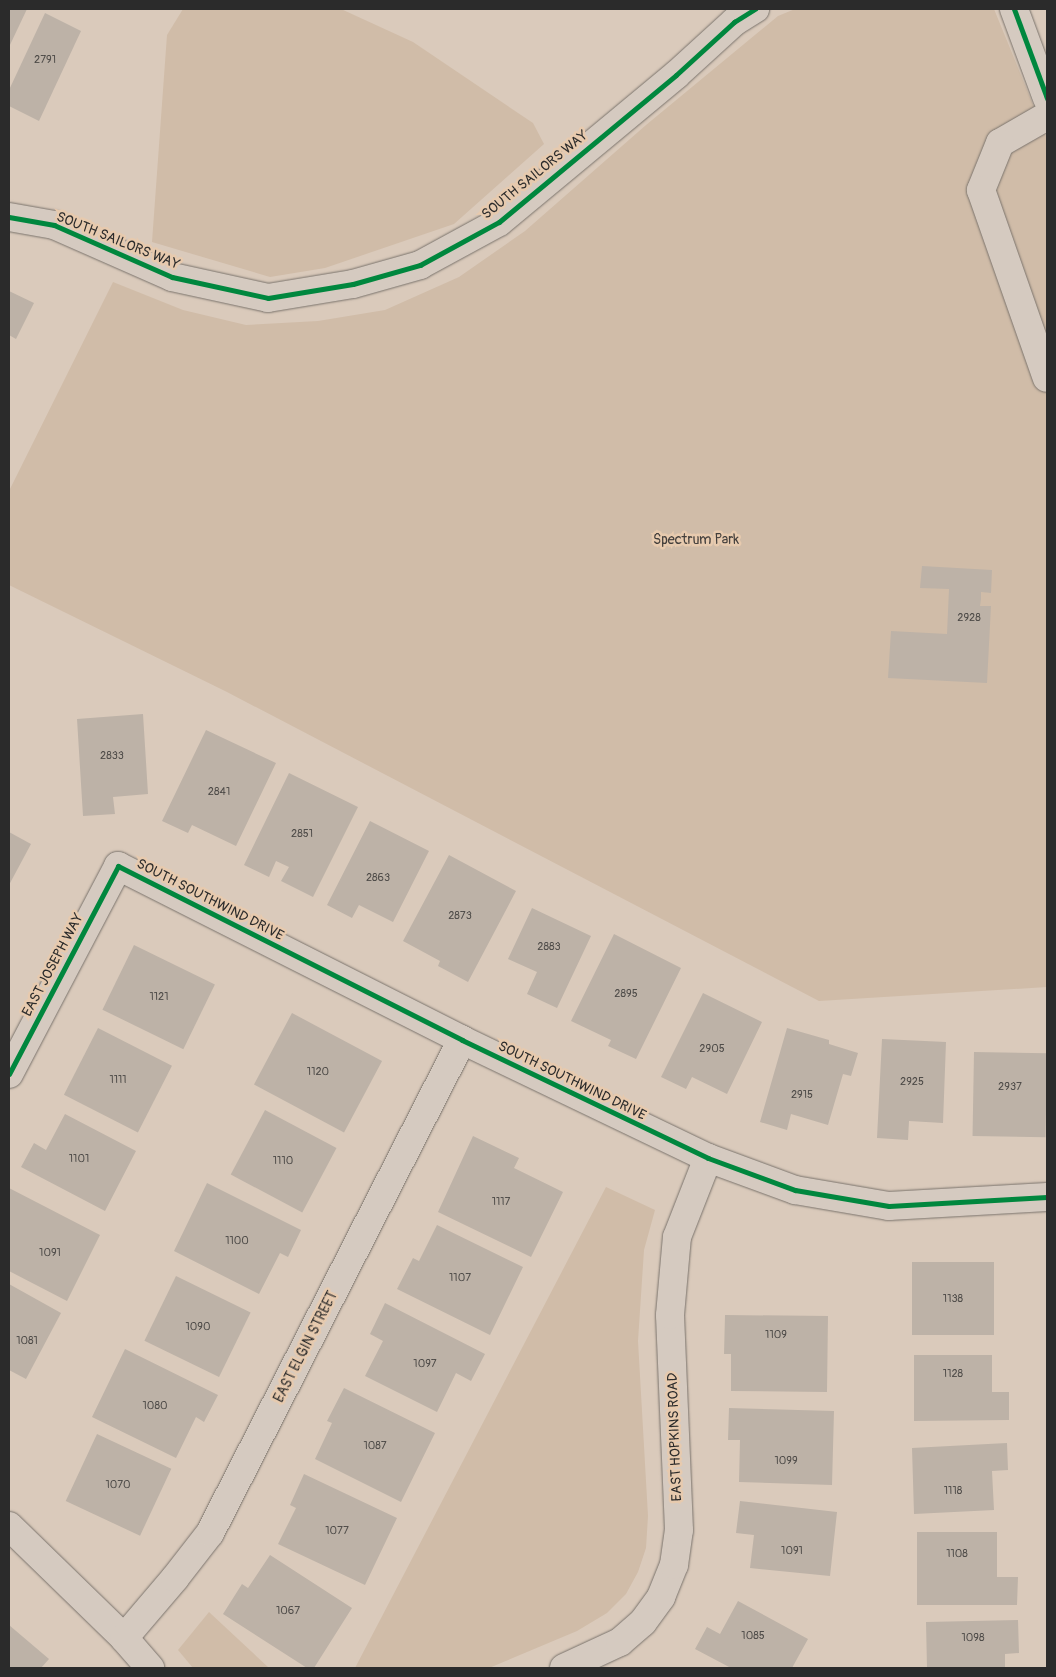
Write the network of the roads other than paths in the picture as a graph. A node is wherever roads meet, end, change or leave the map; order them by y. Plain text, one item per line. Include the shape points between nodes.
1 (755, 9) edge
2 (1014, 9) edge
3 (1047, 98) edge
4 (1047, 116) edge
5 (9, 216) edge
6 (1047, 378) edge
7 (118, 866) joint
8 (462, 1040) junction
9 (9, 1074) edge
10 (708, 1158) junction
11 (1047, 1196) edge
12 (9, 1526) edge
13 (124, 1638) junction
14 (150, 1668) edge
15 (564, 1668) edge

1 - 5 street, SOUTH SAILORS WAY via 734,22 676,75 499,222 420,265 353,284 268,298 172,277 54,225
2 - 3 street
4 - 6 street via 1000,143 981,190
7 - 8 street, SOUTH SOUTHWIND DRIVE
7 - 9 street, EAST JOSEPH WAY
8 - 10 street, SOUTH SOUTHWIND DRIVE
8 - 13 street, EAST ELGIN STREET via 210,1533
10 - 11 street, SOUTH SOUTHWIND DRIVE via 794,1190 889,1206
10 - 15 street, EAST HOPKINS ROAD via 677,1237 670,1315 679,1530 674,1564 661,1597 643,1622 620,1642
12 - 13 street
13 - 14 street

